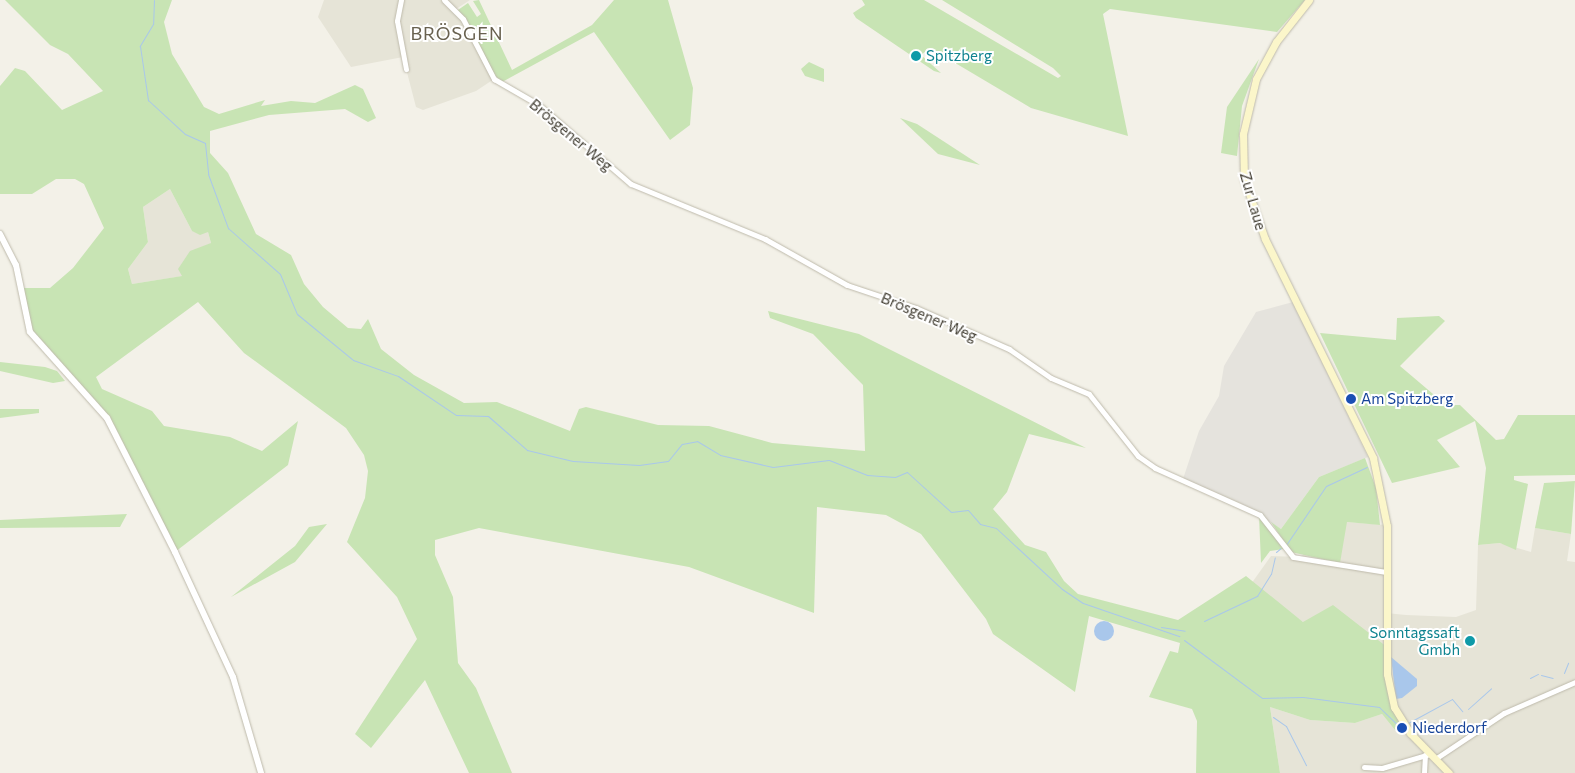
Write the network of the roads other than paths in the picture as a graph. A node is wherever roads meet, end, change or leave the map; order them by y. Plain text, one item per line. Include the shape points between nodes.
1 (401, 0) edge
2 (444, 0) edge
3 (1309, 0) edge
4 (406, 69) dead end
5 (0, 234) edge
6 (1387, 572) junction
7 (1575, 682) edge
8 (1430, 756) junction
9 (1364, 767) dead end
10 (1382, 770) edge
11 (261, 773) edge
12 (1424, 773) edge
13 (1449, 773) edge

1 - 4 street via 397,21
2 - 6 street, Brösgener Weg via 455,9 494,79 539,105 631,184 765,239 847,284 916,308 1009,350 1051,378 1090,394 1138,456 1155,468 1260,515 1293,556
3 - 6 main road, Zur Laue via 1276,42 1256,79 1246,110 1242,159 1253,212 1373,458 1385,504
5 - 11 street via 16,265 30,332 106,418 175,552 233,677
6 - 8 main road, Zur Laue via 1387,674 1394,707
7 - 8 street via 1504,713
8 - 10 street
8 - 12 street
8 - 13 main road, Zur Laue
9 - 10 street

